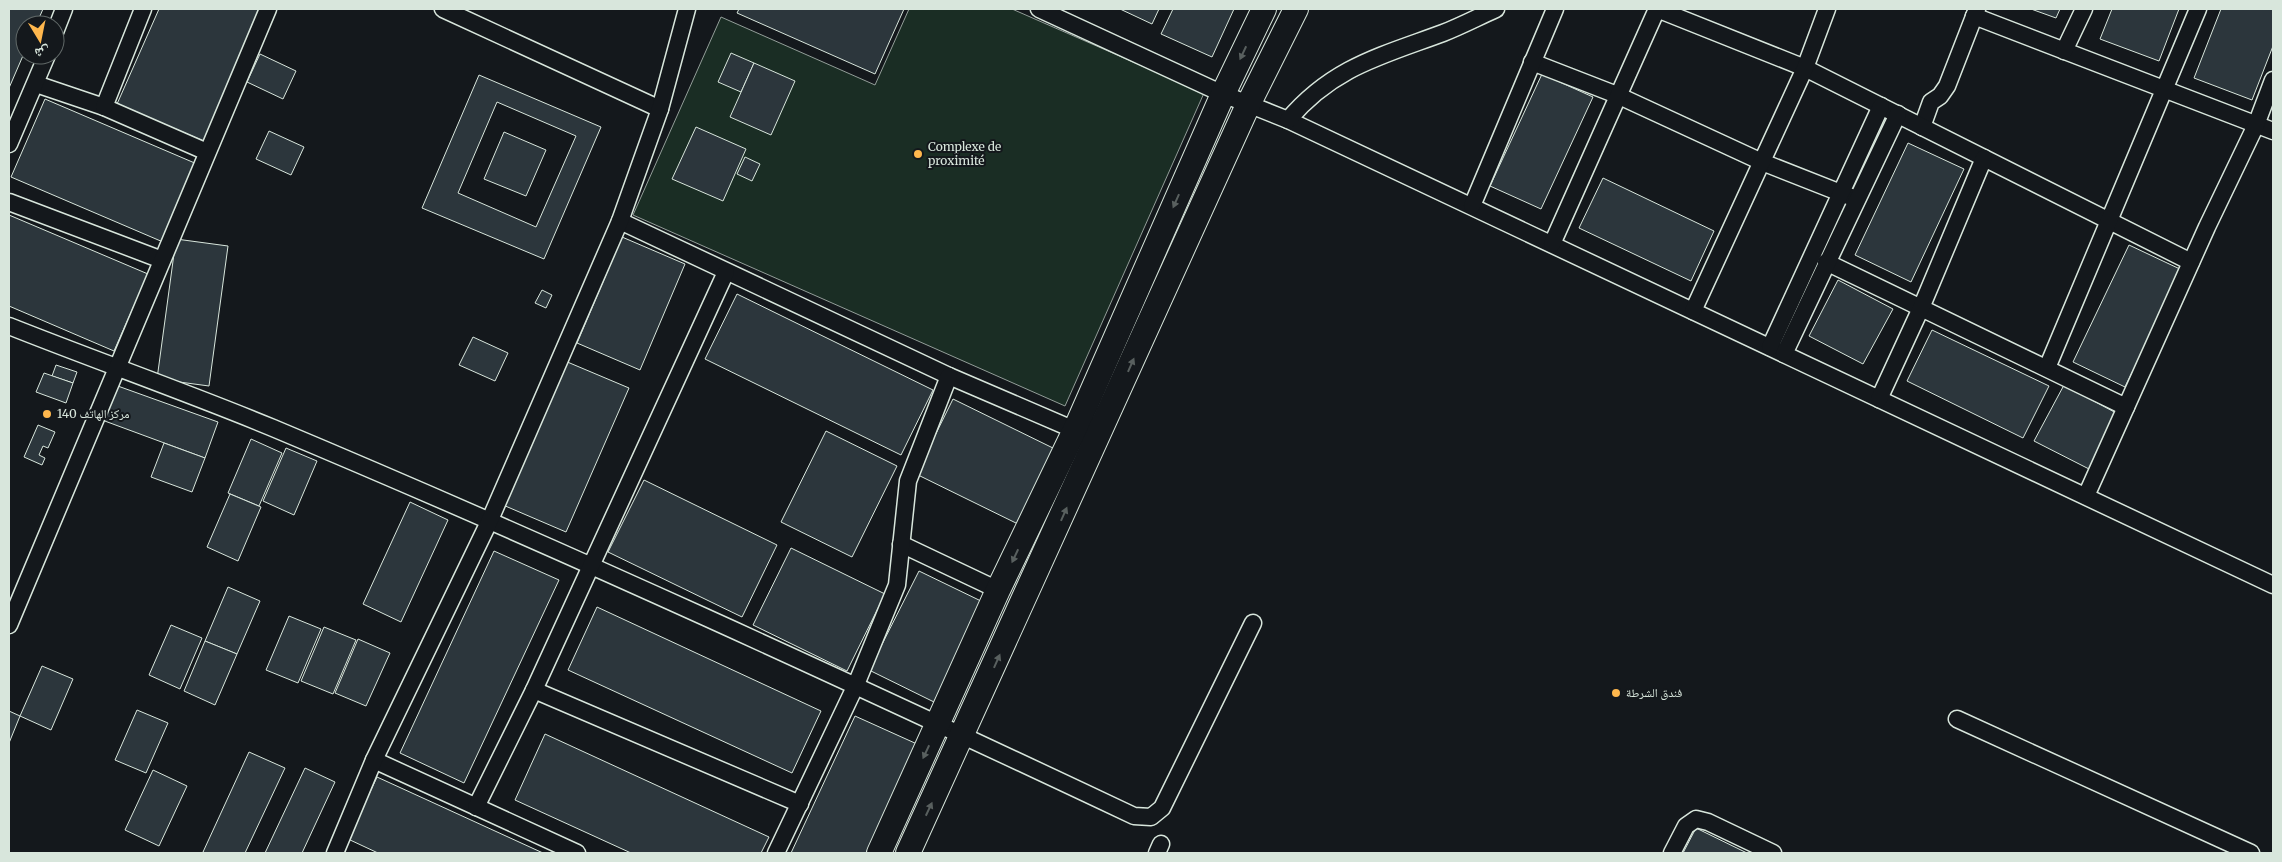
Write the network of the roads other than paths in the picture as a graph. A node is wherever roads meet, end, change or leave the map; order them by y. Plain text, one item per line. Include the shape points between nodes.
1 (143, 9) edge
2 (268, 9) edge
3 (442, 9) edge
4 (687, 9) edge
5 (1039, 9) edge
6 (1264, 9) edge
7 (1296, 9) edge
8 (1496, 9) edge
9 (1555, 9) edge
10 (1827, 9) edge
11 (2084, 9) edge
12 (2198, 9) edge
13 (1975, 12) edge
14 (2064, 51) junction
15 (1532, 62) junction
16 (43, 65) edge
17 (1805, 68) junction
18 (2273, 80) edge
19 (36, 84) junction
20 (2164, 89) junction
21 (1223, 94) junction
22 (1617, 95) junction
23 (1248, 105) junction
24 (1881, 106) junction
25 (104, 107) junction
26 (660, 108) junction
27 (1898, 114) junction
28 (1288, 120) junction
29 (2256, 125) junction
30 (1922, 127) junction
31 (2273, 131) edge
32 (9, 144) edge
33 (207, 152) junction
34 (1984, 158) junction
35 (1762, 162) junction
36 (1840, 193) junction
37 (1856, 200) junction
38 (9, 202) edge
39 (1472, 206) junction
40 (620, 221) junction
41 (2109, 221) junction
42 (1552, 244) junction
43 (162, 260) junction
44 (1826, 262) junction
45 (2191, 262) junction
46 (726, 272) junction
47 (1922, 308) junction
48 (1693, 311) junction
49 (9, 326) edge
50 (1777, 351) junction
51 (116, 368) junction
52 (2047, 368) junction
53 (949, 376) junction
54 (1879, 399) junction
55 (2126, 407) junction
56 (1075, 430) junction
57 (1098, 441) junction
58 (2086, 496) junction
59 (489, 522) junction
60 (901, 544) junction
61 (591, 566) junction
62 (2273, 585) edge
63 (998, 590) junction
64 (1253, 623) dead end
65 (9, 625) edge
66 (856, 687) junction
67 (534, 690) junction
68 (1957, 719) dead end
69 (939, 726) junction
70 (963, 735) junction
71 (374, 760) junction
72 (800, 804) junction
73 (476, 807) junction
74 (335, 853) edge
75 (577, 853) edge
76 (776, 853) edge
77 (879, 853) edge
78 (908, 853) edge
79 (1672, 853) edge
80 (1773, 853) edge
81 (2251, 853) edge

1 - 25 street
2 - 33 street
3 - 26 street
4 - 26 street
5 - 21 street
6 -> 21 street
7 - 23 street
8 - 28 street via 1446,32 1355,66 1328,82 1299,106
9 - 15 street
10 - 17 street
11 - 14 street
12 - 20 street
13 - 14 street
13 - 30 street via 1947,86 1931,102
14 - 20 street
15 - 22 street
15 - 39 street
16 - 19 street
17 - 22 street via 1657,9
17 - 24 street
17 - 35 street
18 - 29 street
19 - 25 street
19 - 32 street
20 - 29 street
20 - 41 street
21 - 23 street
21 -> 56 street
22 - 35 street
22 - 42 street
23 - 28 street
57 -> 23 street
24 - 27 street
24 - 36 street
25 - 33 street
26 - 40 street
27 - 30 street
27 - 37 street
28 - 39 street
29 - 31 street
29 - 45 street
30 - 34 street
33 - 43 street
34 - 41 street
34 - 47 street
35 - 36 street
35 - 48 street
36 - 37 street
36 - 50 street
37 - 44 street
38 - 43 street
39 - 42 street
40 - 46 street
40 - 59 street
41 - 45 street
41 - 52 street
42 - 48 street
43 - 51 street
44 - 47 street
44 - 50 street
45 - 55 street
46 - 53 street
46 - 61 street
47 - 52 street
47 - 54 street
48 - 50 street
49 - 51 street
50 - 54 street
51 - 59 street via 271,427
51 - 65 street
52 - 55 street
53 - 56 street
53 - 60 street via 908,481
54 - 58 street
55 - 58 street
56 - 57 street
56 -> 63 street
70 -> 57 street
58 - 62 street
59 - 61 street
59 - 71 street
60 - 63 street
60 - 66 street via 897,585
61 - 66 street
61 - 67 street
63 - 69 street
64 - 70 street via 1162,808 1155,815 1134,816
66 - 69 street
66 - 72 street
67 - 72 street
67 - 73 street
68 - 81 street
69 - 70 street
69 -> 77 street
78 -> 70 street
71 - 73 street
71 - 74 street
72 - 76 street
73 - 75 street
79 - 80 street via 1686,826 1696,819

